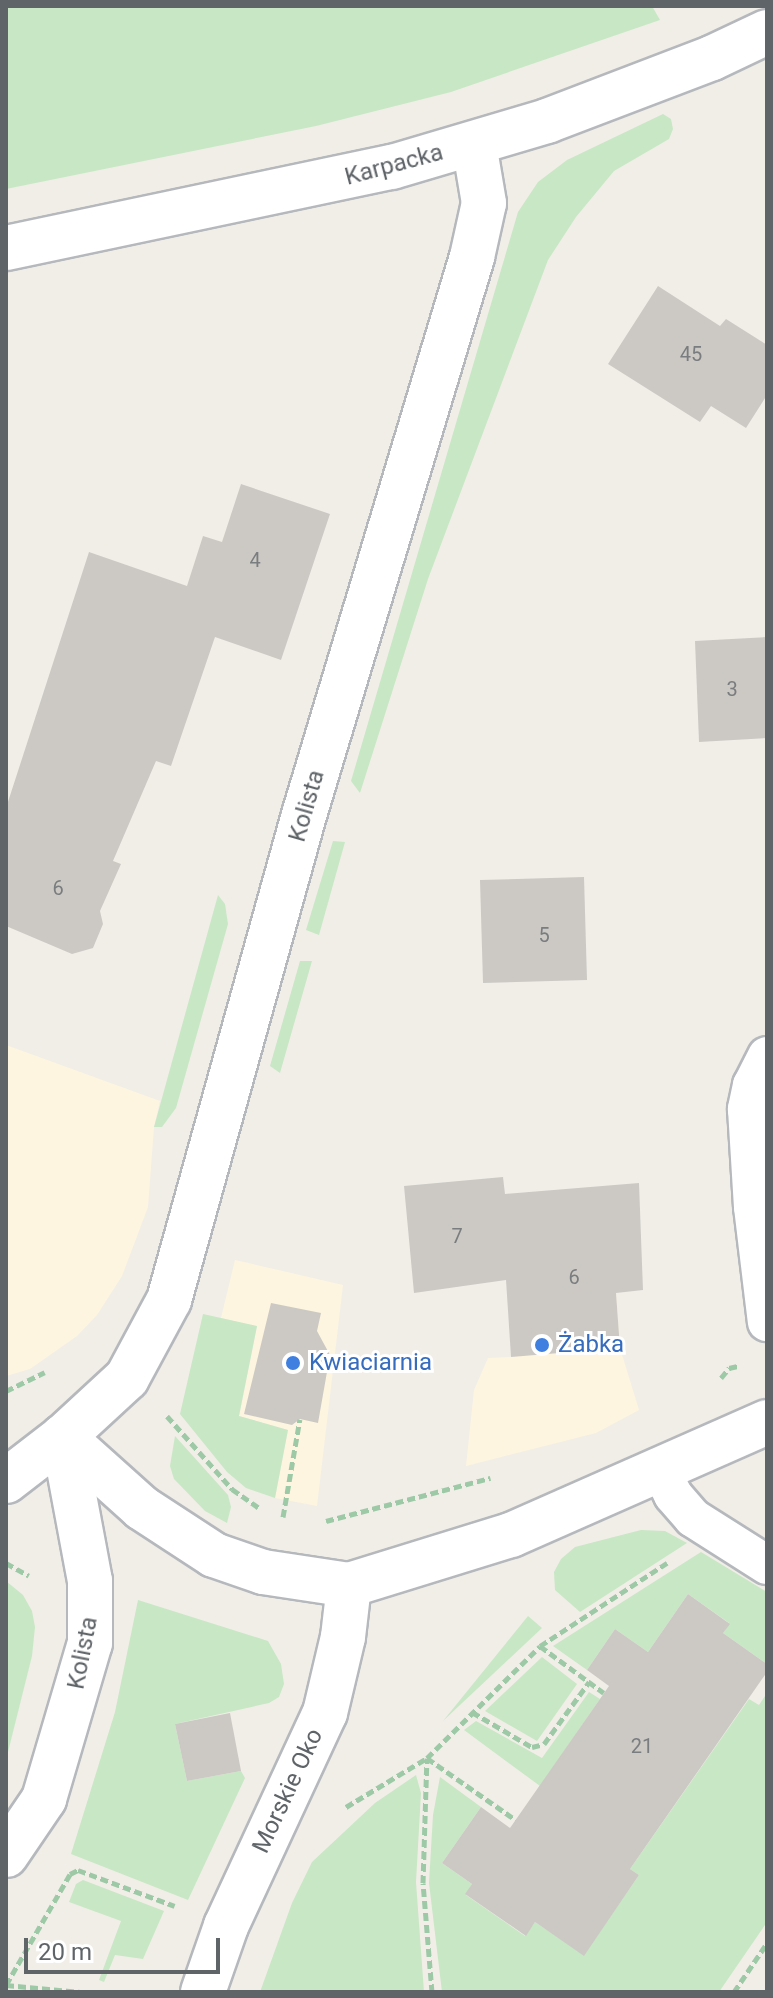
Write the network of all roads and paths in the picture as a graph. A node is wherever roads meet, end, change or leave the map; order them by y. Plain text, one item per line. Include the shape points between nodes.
1 (767, 32) edge
2 (474, 144) junction
3 (6, 248) edge
4 (767, 1056) edge
5 (767, 1322) edge
6 (742, 1366) dead end
7 (718, 1381) dead end
8 (300, 1419) dead end
9 (767, 1422) edge
10 (180, 1429) dead end
11 (63, 1437) junction
12 (6, 1445) edge
13 (661, 1471) junction
14 (493, 1477) dead end
15 (6, 1481) edge
16 (261, 1509) dead end
17 (272, 1513) dead end
18 (282, 1518) junction
19 (293, 1519) dead end
20 (316, 1521) dead end
21 (716, 1532) junction
22 (767, 1565) edge
23 (349, 1585) junction
24 (540, 1646) junction
25 (589, 1682) junction
26 (604, 1693) dead end
27 (471, 1711) junction
28 (427, 1758) junction
29 (339, 1813) dead end
30 (516, 1820) dead end
31 (6, 1855) edge
32 (226, 1926) junction
33 (767, 1943) edge
34 (6, 1985) edge
35 (81, 1992) edge
36 (203, 1992) edge
37 (432, 1992) edge
38 (734, 1992) edge

1 - 2 street, Karpacka via 620,94
2 - 3 street, Karpacka via 345,179
2 - 11 street, Kolista via 484,203 475,247 304,815 169,1300 127,1378
4 - 5 lane via 747,1109
6 - 7 path via 729,1368
8 - 18 path
9 - 13 street
10 - 16 path via 232,1489
11 - 12 street
11 - 15 street, Kolista
11 - 23 street via 142,1508 214,1555 263,1572
11 - 31 street, Kolista via 90,1581 90,1643 44,1799
13 - 21 lane via 693,1518
13 - 23 street via 511,1535
14 - 20 path
17 - 18 path
18 - 19 path
21 - 22 lane
21 - 24 path
23 - 32 street, Morskie Oko via 325,1713
24 - 25 path
24 - 27 path
25 - 26 path
25 - 27 path via 544,1744 532,1747
27 - 28 path
28 - 29 path
28 - 30 path
28 - 37 path via 423,1883
32 - 34 path via 78,1870 70,1874
32 - 36 street, Morskie Oko
33 - 38 path
34 - 35 path

